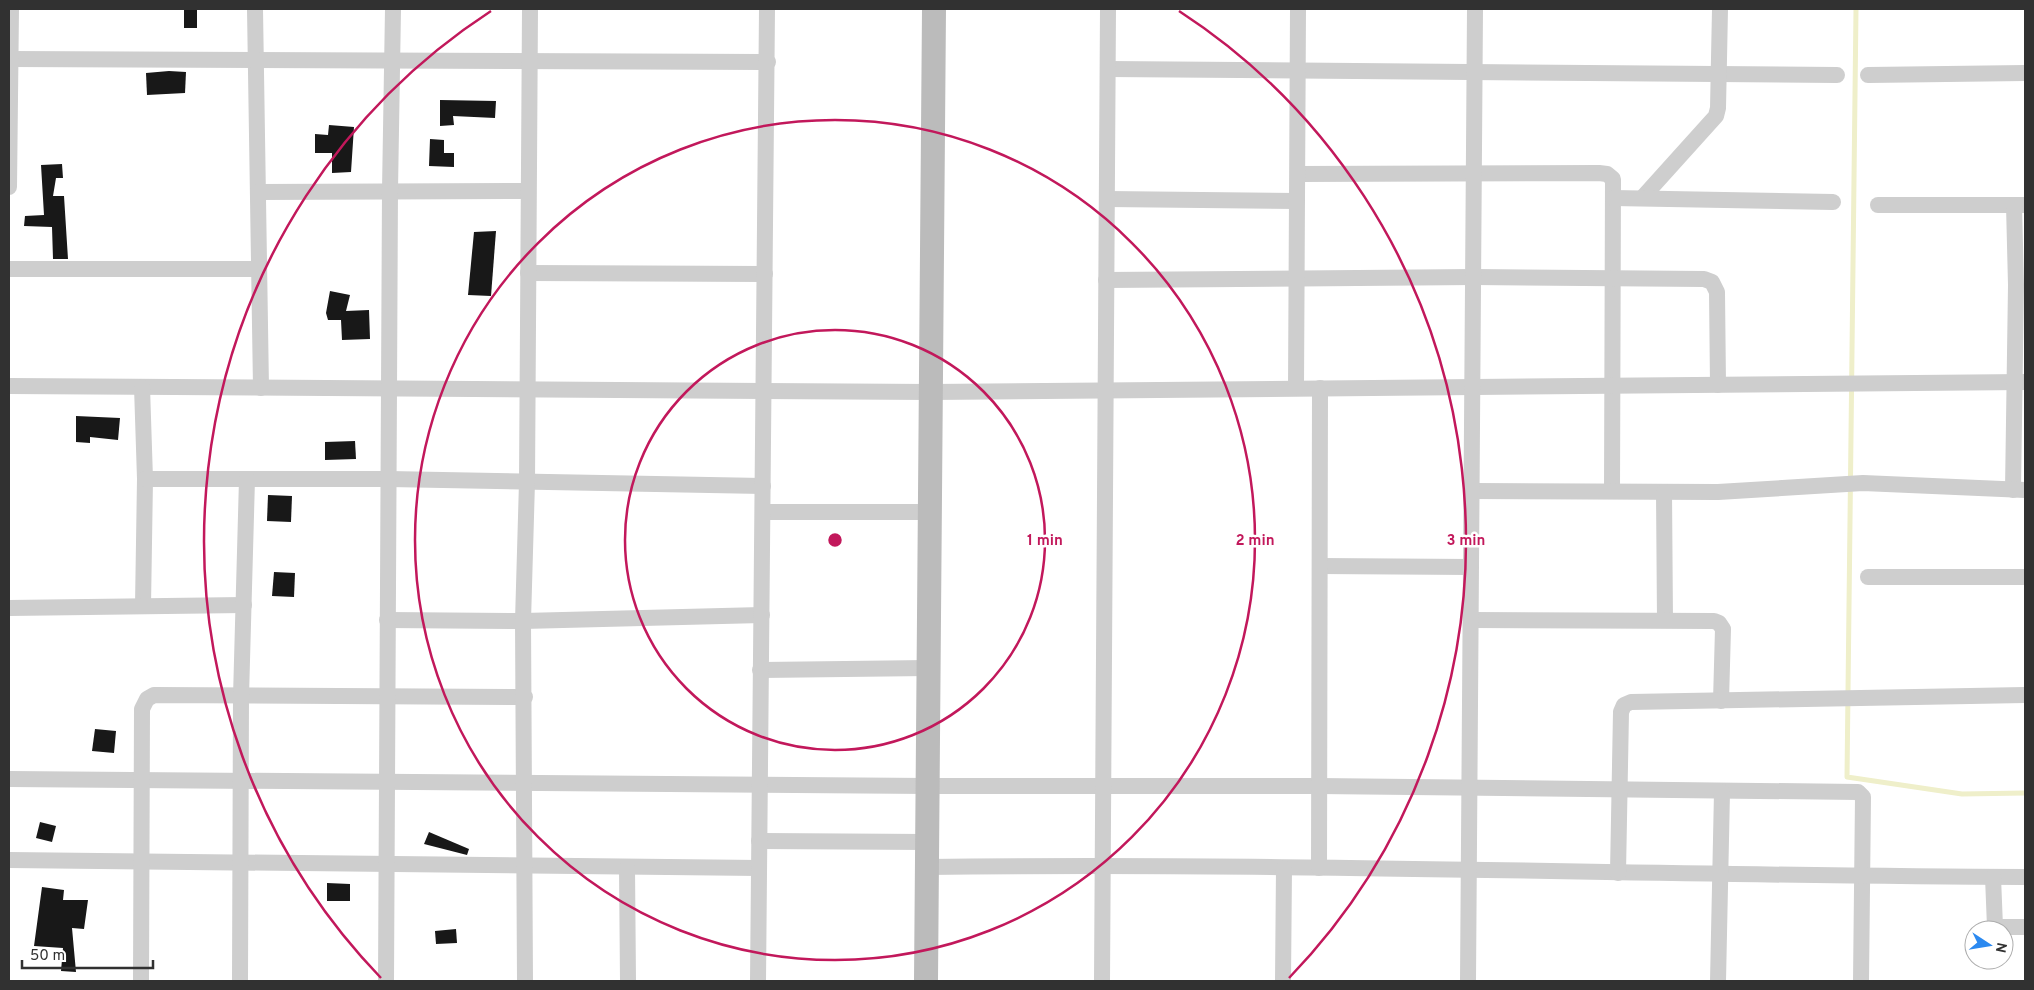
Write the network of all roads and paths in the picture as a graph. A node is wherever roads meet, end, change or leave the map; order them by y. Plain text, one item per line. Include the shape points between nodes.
1 (10, 9) edge
2 (255, 9) edge
3 (393, 9) edge
4 (530, 9) edge
5 (767, 9) edge
6 (934, 9) edge
7 (1108, 9) edge
8 (1298, 9) edge
9 (1475, 9) edge
10 (1720, 9) edge
11 (10, 58) edge
12 (256, 59) junction
13 (393, 60) junction
14 (530, 61) junction
15 (768, 62) junction
16 (1108, 69) junction
17 (1298, 70) junction
18 (1475, 72) junction
19 (2025, 73) edge
20 (1719, 74) junction
21 (1837, 75) dead end
22 (1868, 75) dead end
23 (1475, 173) junction
24 (1298, 174) junction
25 (9, 188) edge
26 (390, 190) junction
27 (528, 191) junction
28 (258, 192) junction
29 (1643, 197) junction
30 (1613, 198) junction
31 (1107, 199) junction
32 (1297, 201) junction
33 (1833, 202) dead end
34 (1878, 205) dead end
35 (2020, 205) edge
36 (9, 269) edge
37 (259, 269) junction
38 (528, 273) junction
39 (765, 274) junction
40 (1474, 276) junction
41 (1296, 278) junction
42 (1612, 278) junction
43 (1106, 280) junction
44 (2020, 382) edge
45 (1612, 385) junction
46 (1718, 385) junction
47 (9, 386) edge
48 (142, 387) junction
49 (1472, 387) junction
50 (261, 388) junction
51 (1296, 388) junction
52 (1320, 388) junction
53 (390, 389) junction
54 (527, 390) junction
55 (1106, 390) junction
56 (763, 391) junction
57 (931, 392) junction
58 (145, 479) junction
59 (247, 479) junction
60 (389, 479) junction
61 (526, 482) junction
62 (763, 486) junction
63 (2019, 490) edge
64 (1472, 491) junction
65 (1612, 491) junction
66 (1664, 492) junction
67 (763, 512) junction
68 (931, 512) junction
69 (1320, 566) junction
70 (1471, 567) junction
71 (1868, 577) dead end
72 (2025, 577) edge
73 (244, 605) junction
74 (143, 606) junction
75 (9, 608) edge
76 (762, 615) junction
77 (387, 620) junction
78 (1471, 620) junction
79 (1665, 620) junction
80 (523, 621) junction
81 (928, 668) junction
82 (760, 670) junction
83 (2025, 695) edge
84 (387, 696) junction
85 (241, 697) junction
86 (525, 697) junction
87 (1720, 701) junction
88 (9, 779) edge
89 (142, 780) junction
90 (241, 781) junction
91 (388, 782) junction
92 (526, 783) junction
93 (760, 785) junction
94 (928, 786) junction
95 (1104, 786) junction
96 (1319, 786) junction
97 (1469, 788) junction
98 (1619, 790) junction
99 (1722, 792) junction
100 (759, 841) junction
101 (927, 842) junction
102 (9, 860) edge
103 (141, 861) junction
104 (241, 862) junction
105 (387, 863) junction
106 (1103, 865) junction
107 (526, 867) junction
108 (927, 867) junction
109 (627, 868) junction
110 (759, 868) junction
111 (1284, 868) junction
112 (1319, 868) junction
113 (1469, 870) junction
114 (1618, 873) junction
115 (1720, 874) junction
116 (1862, 874) junction
117 (1993, 877) junction
118 (2025, 877) edge
119 (2025, 928) edge
120 (141, 981) edge
121 (240, 981) edge
122 (386, 981) edge
123 (525, 981) edge
124 (628, 981) edge
125 (758, 981) edge
126 (926, 981) edge
127 (1102, 981) edge
128 (1283, 981) edge
129 (1468, 981) edge
130 (1718, 981) edge
131 (1861, 981) edge

1 - 11 street
2 - 12 street
3 - 13 street
4 - 14 street
5 - 15 street
6 - 57 street
7 - 16 street
8 - 17 street
9 - 18 street
10 - 20 street
11 - 12 street
11 - 25 street
12 - 13 street
12 - 28 street
13 - 14 street
13 - 26 street
14 - 15 street
14 - 27 street
15 - 39 street
16 - 17 street
16 - 31 street
17 - 18 street
17 - 24 street
18 - 20 street
18 - 23 street
19 - 22 street
20 - 21 street
20 - 29 street via 1716,116
23 - 24 street
23 - 30 street via 1607,174 1613,179
23 - 40 street
24 - 32 street
26 - 27 street
26 - 28 street
26 - 53 street
27 - 38 street
28 - 37 street
29 - 30 street
29 - 33 street
30 - 42 street
31 - 32 street
31 - 43 street
32 - 41 street
34 - 35 street
35 - 44 street
36 - 37 street
37 - 50 street
38 - 39 street
38 - 54 street
39 - 56 street
40 - 41 street
40 - 42 street
40 - 49 street
41 - 43 street
41 - 51 street
42 - 45 street
42 - 46 street via 1704,279 1712,282 1716,292
43 - 55 street
44 - 46 street
44 - 63 street
45 - 46 street
45 - 49 street
45 - 65 street
47 - 48 street
48 - 50 street
48 - 58 street
49 - 52 street
49 - 64 street
50 - 53 street
51 - 52 street
51 - 55 street
52 - 69 street
53 - 54 street
53 - 60 street
54 - 56 street
54 - 61 street
55 - 57 street
55 - 95 street
56 - 57 street
56 - 62 street
57 - 68 street
58 - 59 street
58 - 74 street
59 - 60 street
59 - 73 street
60 - 61 street
60 - 77 street
61 - 62 street
61 - 80 street
62 - 67 street
63 - 66 street via 1863,483
64 - 65 street
64 - 70 street
65 - 66 street
66 - 79 street
67 - 68 street
67 - 76 street
68 - 81 street
69 - 70 street
69 - 96 street
70 - 78 street
71 - 72 street
73 - 74 street
73 - 85 street
74 - 75 street
76 - 80 street
76 - 82 street
77 - 80 street
77 - 84 street
78 - 79 street
78 - 97 street
79 - 87 street via 1719,623 1723,629
80 - 86 street
81 - 82 street
81 - 94 street
82 - 93 street
83 - 87 street
84 - 85 street
84 - 86 street
84 - 91 street
85 - 89 street via 154,695 147,699 142,710
85 - 90 street
86 - 92 street
87 - 98 street via 1631,702 1624,705 1621,712
88 - 89 street
89 - 90 street
89 - 103 street
90 - 91 street
90 - 104 street
91 - 92 street
91 - 105 street
92 - 93 street
92 - 107 street
93 - 94 street
93 - 100 street
94 - 95 street
94 - 101 street
95 - 96 street
95 - 106 street
96 - 97 street
96 - 112 street
97 - 98 street
97 - 113 street
98 - 99 street
98 - 114 street
99 - 115 street
99 - 116 street via 1858,792 1862,797
100 - 101 street
100 - 110 street
101 - 108 street
102 - 103 street
103 - 104 street
103 - 120 street
104 - 105 street
104 - 121 street
105 - 107 street
105 - 122 street
106 - 108 street
106 - 111 street
106 - 127 street
107 - 109 street
107 - 123 street
108 - 126 street
109 - 110 street
109 - 124 street
110 - 125 street
111 - 112 street
111 - 128 street
112 - 113 street
113 - 114 street
113 - 129 street
114 - 115 street
115 - 116 street
115 - 130 street
116 - 117 street
116 - 131 street
117 - 118 street
117 - 119 street via 1995,927

